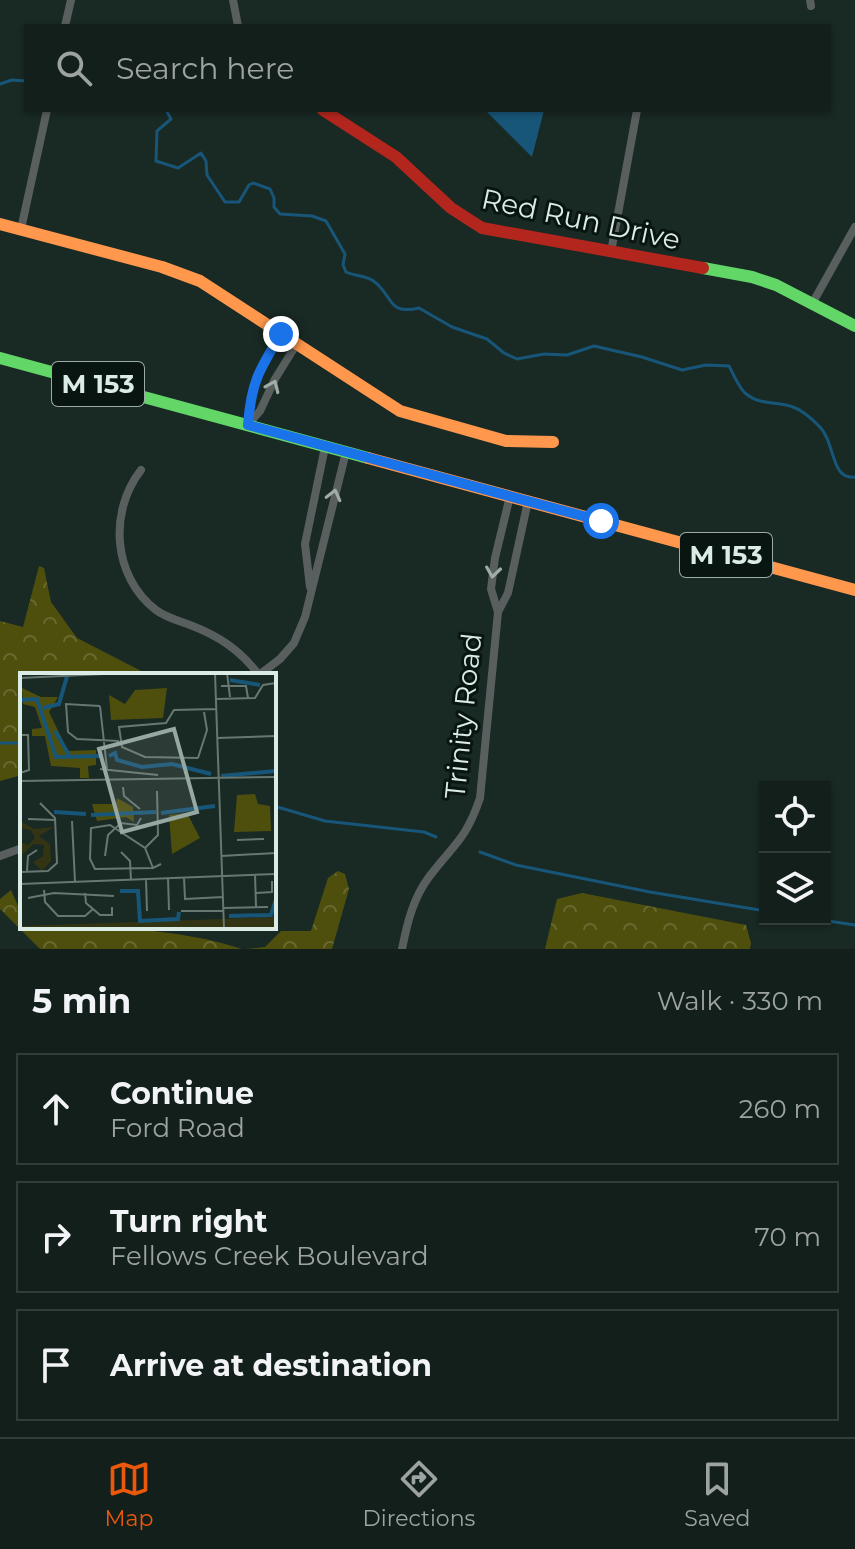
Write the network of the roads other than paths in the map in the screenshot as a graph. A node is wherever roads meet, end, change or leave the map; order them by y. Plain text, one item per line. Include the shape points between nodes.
1 (71, 0) edge
2 (233, 0) edge
3 (65, 24) edge
4 (238, 24) edge
5 (47, 112) edge
6 (326, 112) edge
7 (637, 112) edge
8 (0, 224) edge
9 (855, 227) edge
10 (21, 229) junction
11 (611, 252) junction
12 (812, 304) junction
13 (855, 326) edge
14 (281, 334) junction
15 (296, 345) junction
16 (0, 358) edge
17 (248, 425) junction
18 (553, 442) dead end
19 (325, 447) junction
20 (346, 452) junction
21 (141, 470) dead end
22 (510, 496) junction
23 (528, 501) junction
24 (307, 528) junction
25 (325, 533) junction
26 (855, 590) edge
27 (310, 593) junction
28 (498, 612) junction
29 (257, 673) edge
30 (262, 673) edge
31 (20, 849) edge
32 (0, 856) edge
33 (402, 949) edge

1 - 3 street
2 - 4 street
5 - 10 street
6 - 11 street, Red Run Drive via 397,158 469,223
7 - 11 street
8 - 10 street
9 - 12 street
10 - 14 street via 188,276
11 - 12 street, Red Run Drive via 752,277
12 - 13 street, Red Run Drive
14 - 15 street
14 - 17 street via 257,373
17 -> 15 street
15 - 18 street via 400,411 506,441
16 - 17 street, M 153
17 - 19 street, M 153
19 - 20 street, M 153
19 - 24 street
20 - 22 street, M 153
25 -> 20 street
21 - 29 street via 129,485 118,528 126,570 138,592 156,610 231,646
22 - 23 street, M 153
22 -> 28 street, Trinity Road via 491,589
23 - 26 street, M 153
23 - 28 street, Trinity Road via 508,593
24 - 25 street
24 - 27 street
25 - 27 street
27 - 30 street via 294,643
28 - 33 street, Trinity Road via 480,798 461,841 417,896
31 - 32 street

